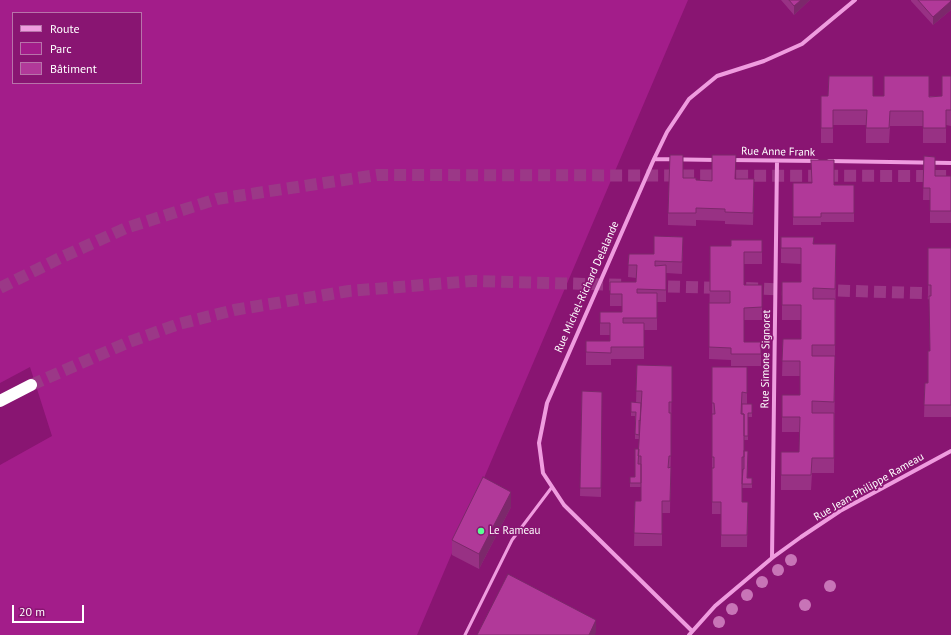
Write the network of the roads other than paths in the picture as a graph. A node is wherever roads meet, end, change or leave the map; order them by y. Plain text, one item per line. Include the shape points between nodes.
1 (855, 0) edge
2 (654, 159) junction
3 (777, 161) junction
4 (951, 163) edge
5 (31, 385) tunnel mouth
6 (0, 401) edge
7 (951, 451) edge
8 (552, 487) junction
9 (772, 558) junction
10 (691, 630) junction
11 (465, 635) edge
12 (689, 635) edge

1 - 2 street, Rue Michel-Richard Delalande via 802,44 764,61 717,76 689,99 667,132
2 - 3 street, Rue Anne Frank
2 - 8 street, Rue Michel-Richard Delalande via 547,403 539,443 543,473
3 - 4 street, Rue Anne Frank
3 - 9 street, Rue Simone Signoret
5 - 6 highway
7 - 9 street, Rue Jean-Philippe Rameau via 840,511
8 - 10 street, Rue Michel-Richard Delalande via 564,505
8 - 11 lane via 512,540
9 - 10 street, Rue Jean-Philippe Rameau
10 - 12 street, Rue Jean-Philippe Rameau

